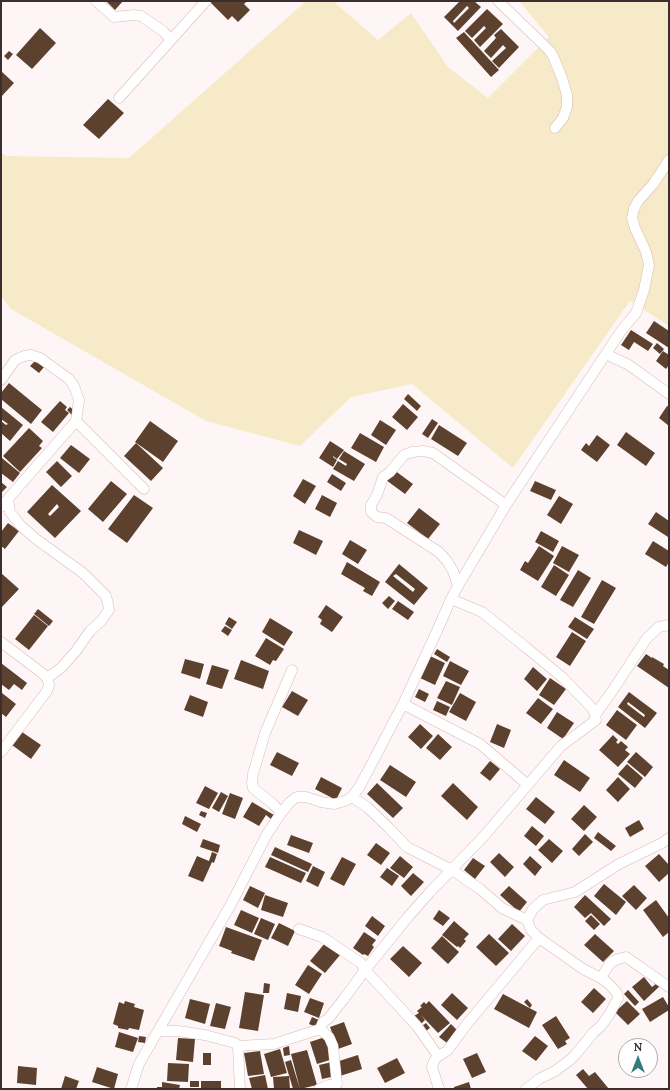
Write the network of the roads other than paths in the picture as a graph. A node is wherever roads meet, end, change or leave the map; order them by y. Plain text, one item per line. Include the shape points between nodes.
1 (96, 1) edge
2 (206, 1) edge
3 (498, 1) edge
4 (171, 40) junction
5 (119, 98) dead end
6 (555, 128) dead end
7 (669, 160) edge
8 (606, 354) junction
9 (1, 380) edge
10 (669, 394) edge
11 (76, 421) junction
12 (144, 489) dead end
13 (8, 499) junction
14 (506, 505) junction
15 (1, 507) edge
16 (458, 586) junction
17 (451, 599) junction
18 (669, 625) edge
19 (1, 642) edge
20 (292, 670) dead end
21 (47, 678) junction
22 (403, 704) junction
23 (596, 715) junction
24 (1, 752) edge
25 (528, 785) junction
26 (352, 797) junction
27 (281, 813) junction
28 (669, 838) edge
29 (452, 870) junction
30 (528, 920) junction
31 (298, 929) dead end
32 (540, 938) junction
33 (365, 970) junction
34 (601, 978) junction
35 (669, 987) edge
36 (320, 1030) junction
37 (158, 1032) junction
38 (238, 1046) junction
39 (438, 1056) junction
40 (131, 1089) edge
41 (240, 1089) edge
42 (319, 1089) edge
43 (439, 1089) edge
44 (526, 1089) edge

1 - 4 street via 114,18 134,14 141,16 163,31
2 - 4 street
3 - 6 street via 553,56 567,95 565,114
4 - 5 street
7 - 8 street via 634,209 632,218 649,265 636,313
8 - 10 street via 629,365
8 - 14 street
9 - 11 street via 15,360 31,355 40,358 74,386 79,400
11 - 12 street
11 - 13 street
13 - 15 street
13 - 21 street via 10,512 20,525 83,573 106,596 108,604 109,610 101,621 61,668
14 - 16 street
14 - 16 street via 433,453 412,452 404,456 383,477 371,505 371,512 377,517 386,518 439,552 447,560
16 - 17 street
17 - 22 street
17 - 23 street via 482,612 528,648 562,677
18 - 23 street via 659,627 647,638
19 - 21 street
20 - 27 street via 266,733 252,783 253,788
21 - 24 street via 47,691
22 - 25 street via 480,744
22 - 26 street
23 - 25 street via 596,720 562,746
25 - 29 street
26 - 27 street via 334,804 296,797
26 - 29 street via 366,807 407,847
27 - 37 street
28 - 30 street via 619,864 575,892 543,900 533,909
29 - 30 street via 502,908
29 - 33 street via 408,917
30 - 32 street via 531,930
31 - 33 street via 322,937 361,963
32 - 34 street via 582,968
32 - 39 street via 446,1051
33 - 36 street
33 - 39 street via 417,1026
34 - 35 street via 610,963 626,957
34 - 44 street via 618,993 609,1015 570,1060
36 - 38 street via 274,1044
36 - 42 street via 329,1037 333,1046 337,1084
37 - 38 street via 178,1031 205,1035
37 - 40 street via 139,1064
38 - 41 street
39 - 43 street via 432,1067

